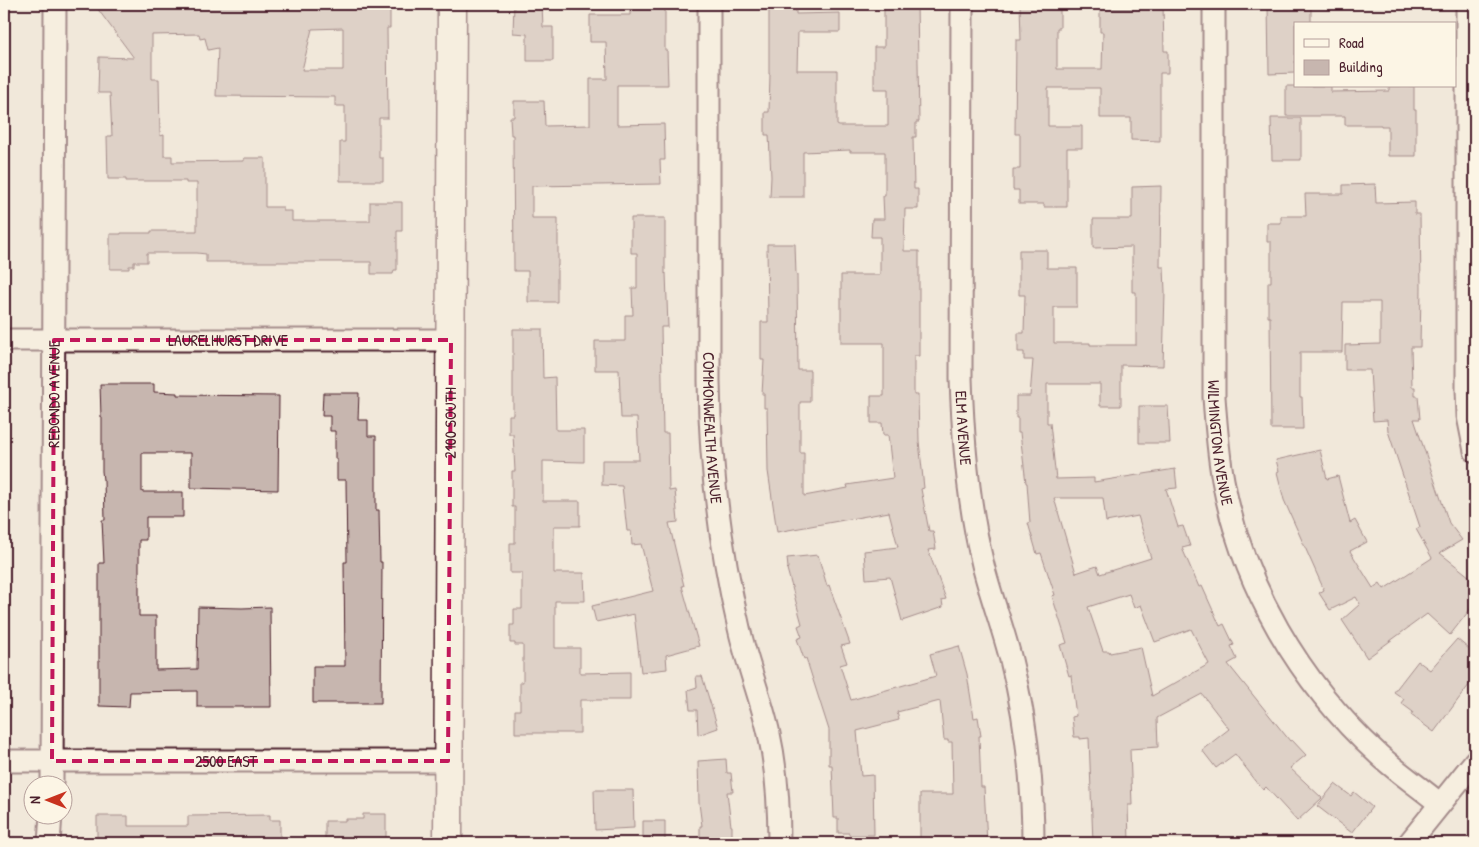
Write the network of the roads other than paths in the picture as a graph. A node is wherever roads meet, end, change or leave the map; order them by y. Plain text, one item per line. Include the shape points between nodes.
1 (55, 4) edge
2 (452, 4) edge
3 (710, 4) edge
4 (962, 4) edge
5 (1214, 4) edge
6 (1467, 4) edge
7 (4, 340) edge
8 (54, 340) junction
9 (450, 340) junction
10 (1475, 451) edge
11 (4, 760) edge
12 (52, 760) junction
13 (448, 761) junction
14 (1475, 761) edge
15 (52, 774) edge
16 (1440, 804) junction
17 (50, 824) edge
18 (49, 843) edge
19 (448, 843) edge
20 (779, 843) edge
21 (1033, 843) edge
22 (1409, 843) edge

1 - 8 street, REDONDO AVENUE
2 - 9 street, 2100 SOUTH
3 - 20 street, COMMONWEALTH AVENUE via 709,389 713,471 730,587 769,735 779,804
4 - 21 street, ELM AVENUE via 963,438 983,565 1011,660 1025,729
5 - 16 street, WILMINGTON AVENUE via 1214,397 1217,441 1232,520 1271,618 1307,676 1379,755
6 - 10 street via 1467,389
7 - 8 street, LAURELHURST DRIVE
8 - 9 street, LAURELHURST DRIVE
8 - 12 street, REDONDO AVENUE
9 - 13 street, 2100 SOUTH
11 - 12 street, 2500 EAST
12 - 13 street, 2500 EAST
12 - 15 street, REDONDO AVENUE
13 - 19 street, 2100 SOUTH
14 - 16 street
16 - 22 street
17 - 18 street

